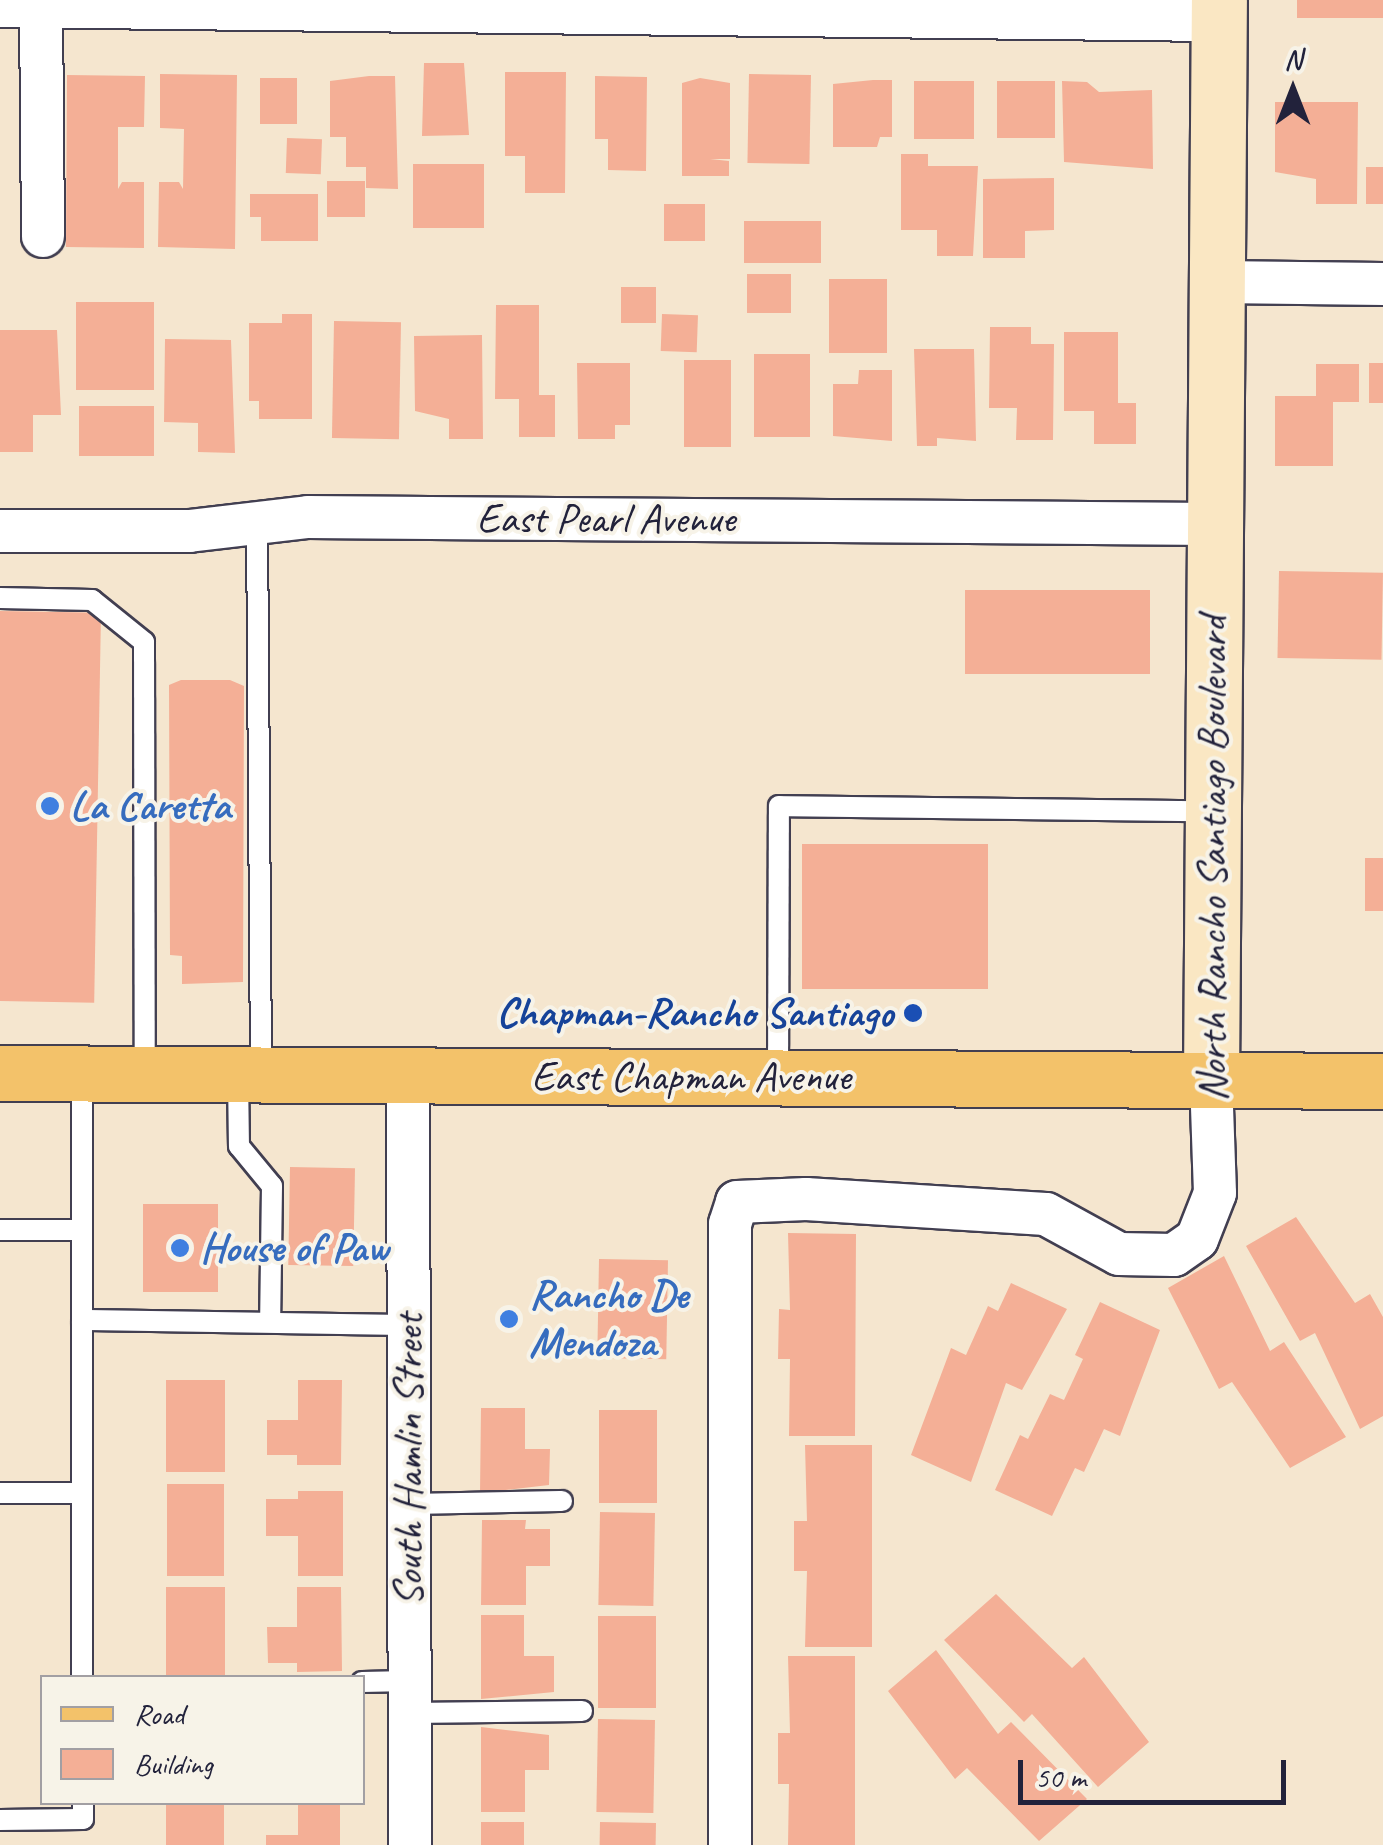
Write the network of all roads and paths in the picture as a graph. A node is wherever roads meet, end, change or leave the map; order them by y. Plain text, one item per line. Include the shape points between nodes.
1 (45, 5) edge
2 (1219, 10) edge
3 (42, 236) dead end
4 (1218, 282) junction
5 (1383, 284) edge
6 (256, 522) junction
7 (1212, 524) junction
8 (0, 532) edge
9 (0, 598) edge
10 (1212, 811) junction
11 (0, 1073) edge
12 (82, 1074) junction
13 (144, 1074) junction
14 (249, 1074) junction
15 (408, 1076) junction
16 (778, 1077) junction
17 (1212, 1080) junction
18 (1383, 1081) edge
19 (0, 1230) edge
20 (82, 1230) junction
21 (82, 1320) junction
22 (270, 1322) junction
23 (408, 1325) junction
24 (0, 1492) edge
25 (82, 1492) junction
26 (562, 1502) dead end
27 (409, 1504) junction
28 (82, 1675) edge
29 (365, 1683) edge
30 (409, 1697) junction
31 (582, 1711) dead end
32 (83, 1805) edge
33 (0, 1820) edge
34 (410, 1845) edge
35 (730, 1845) edge

1 - 2 street
1 - 3 street
2 - 4 street, North Rancho Santiago Boulevard
4 - 5 street
4 - 7 street, North Rancho Santiago Boulevard
6 - 7 street, East Pearl Avenue via 308,517
6 - 8 street, East Pearl Avenue via 161,532
6 - 14 lane
7 - 10 street, North Rancho Santiago Boulevard
9 - 13 lane via 92,600 144,642
10 - 16 lane via 778,806
10 - 17 street, North Rancho Santiago Boulevard
11 - 12 main road, East Chapman Avenue
12 - 13 main road, East Chapman Avenue
12 - 20 lane
13 - 14 main road, East Chapman Avenue
14 - 15 main road, East Chapman Avenue
14 - 22 lane via 239,1146 272,1186
15 - 16 main road, East Chapman Avenue
15 - 23 street, South Hamlin Street
16 - 17 main road, East Chapman Avenue
17 - 18 main road, East Chapman Avenue
17 - 35 street, North Rancho Santiago Boulevard via 1215,1193 1197,1239 1174,1255 1119,1254 1046,1214 806,1199 738,1202 730,1224
19 - 20 lane
20 - 21 lane
21 - 22 lane
21 - 25 lane
22 - 23 lane
23 - 27 street, South Hamlin Street
24 - 25 lane
25 - 28 lane
26 - 27 lane
27 - 30 street, South Hamlin Street
29 - 30 lane
30 - 31 lane
30 - 34 street, South Hamlin Street
32 - 33 lane via 83,1820

